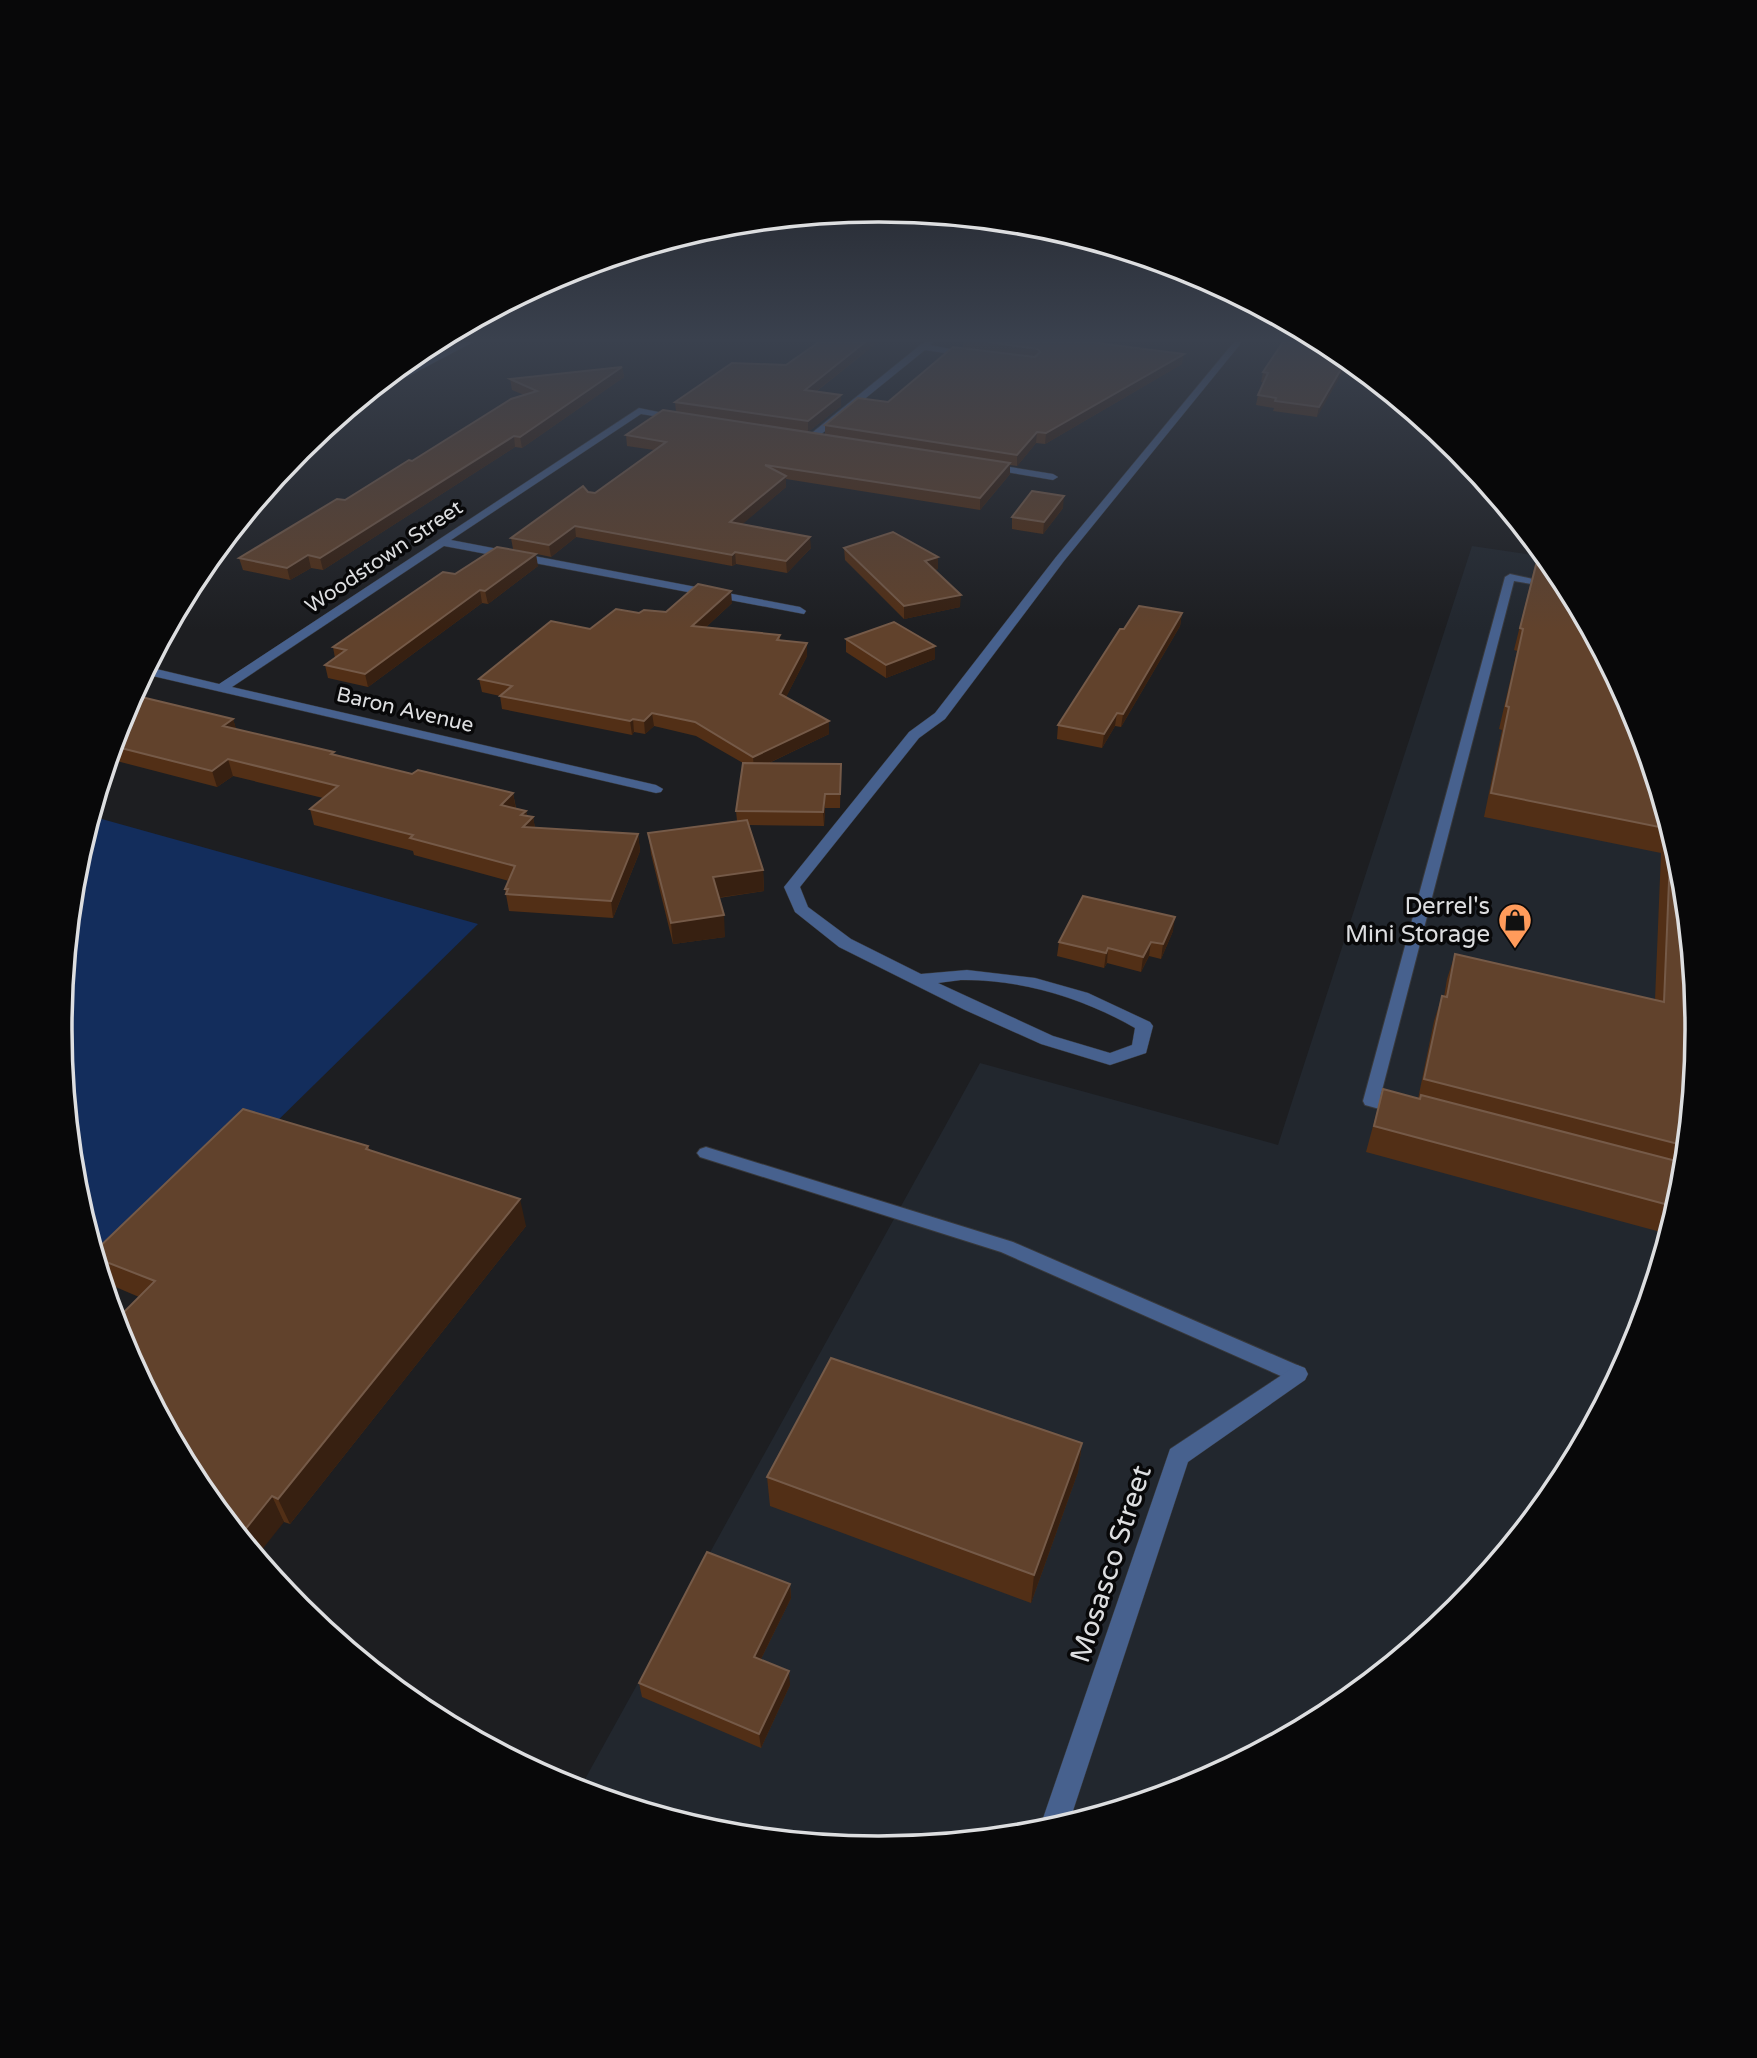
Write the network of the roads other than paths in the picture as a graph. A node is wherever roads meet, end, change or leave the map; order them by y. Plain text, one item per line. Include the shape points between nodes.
1 (598, 438) edge
2 (811, 438) edge
3 (1159, 438) edge
4 (825, 440) edge
5 (972, 464) edge
6 (1053, 477) dead end
7 (442, 542) junction
8 (1551, 584) edge
9 (800, 611) dead end
10 (155, 673) edge
11 (220, 689) junction
12 (656, 789) dead end
13 (918, 979) junction
14 (1410, 1111) edge
15 (706, 1153) dead end
16 (1297, 1374) joint
17 (1058, 1815) edge

1 - 7 street, Woodstown Street
2 - 4 street
3 - 13 street via 940,716 914,735 792,887 802,909 845,943
5 - 6 street
7 - 9 street
7 - 11 street, Woodstown Street
8 - 14 lane via 1510,577 1371,1101
10 - 11 street, Baron Avenue
11 - 12 street, Baron Avenue
13 - 13 street via 1047,1040 1110,1059 1140,1049 1144,1026 1118,1010 1027,982 967,975
15 - 16 lane via 1007,1247
16 - 17 street, Mosasco Street via 1178,1456

